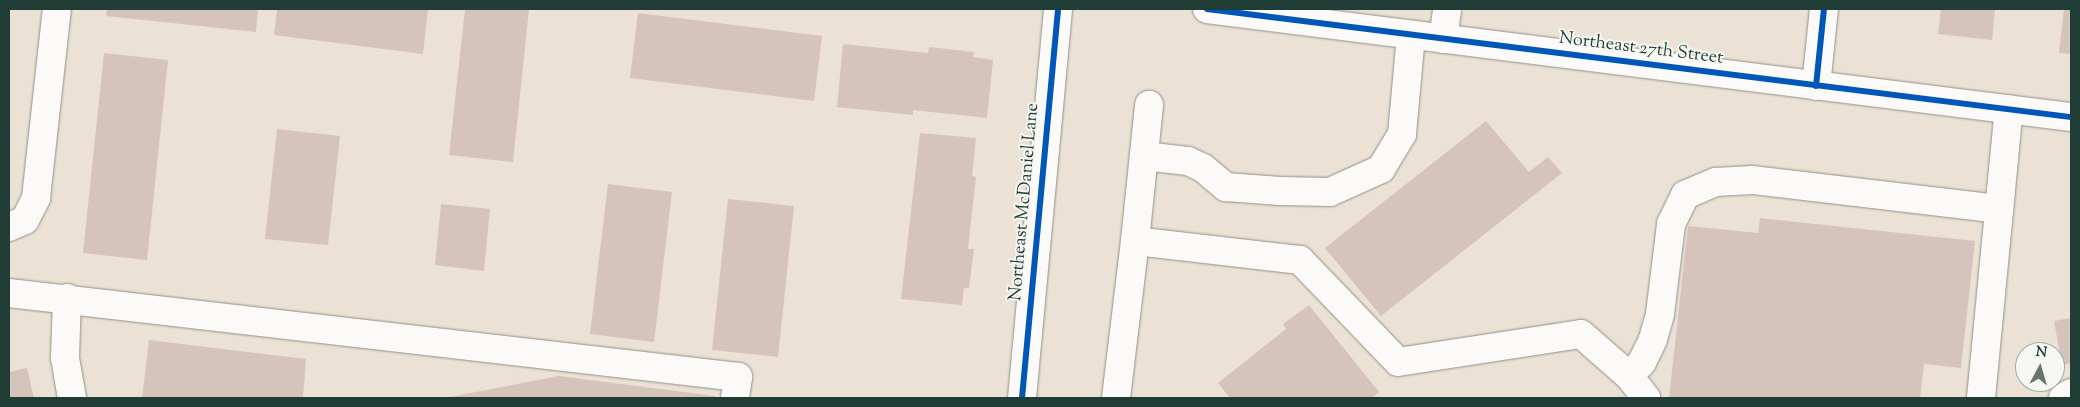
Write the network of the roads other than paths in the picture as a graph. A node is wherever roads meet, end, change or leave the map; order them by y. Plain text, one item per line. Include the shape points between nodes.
1 (57, 9) edge
2 (1058, 9) edge
3 (1447, 9) edge
4 (1824, 9) edge
5 (1222, 10) edge
6 (1410, 35) junction
7 (1443, 39) junction
8 (1816, 86) junction
9 (1149, 105) dead end
10 (2009, 110) junction
11 (2071, 117) edge
12 (1144, 156) junction
13 (1999, 209) junction
14 (9, 227) edge
15 (1135, 241) junction
16 (9, 293) edge
17 (67, 298) junction
18 (1629, 376) junction
19 (2071, 393) edge
20 (72, 398) edge
21 (735, 398) edge
22 (1022, 398) edge
23 (1116, 398) edge
24 (1646, 398) edge
25 (1981, 398) edge
26 (2063, 398) edge

1 - 14 street via 36,198 24,220
2 - 22 street, Northeast McDaniel Lane
3 - 7 street
4 - 8 street
5 - 6 street, Northeast 27th Street
6 - 7 street, Northeast 27th Street
6 - 12 street via 1402,134 1381,169 1330,192 1280,191 1226,186 1188,161
7 - 8 street, Northeast 27th Street
8 - 10 street, Northeast 27th Street
9 - 12 street
10 - 11 street, Northeast 27th Street
10 - 13 street
12 - 15 street
13 - 18 street via 1753,180 1716,182 1693,192 1685,196 1671,224 1660,314 1653,339 1642,362
13 - 25 street
15 - 18 street via 1300,260 1398,362 1581,334
15 - 23 street
16 - 17 street
17 - 20 street via 65,358
17 - 21 street via 738,377
18 - 24 street
19 - 26 street

